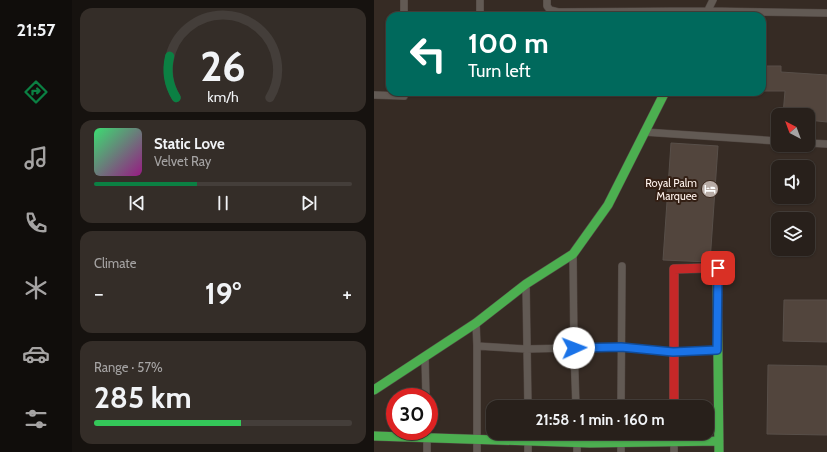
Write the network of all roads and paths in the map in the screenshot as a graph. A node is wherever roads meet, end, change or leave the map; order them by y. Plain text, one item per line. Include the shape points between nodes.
1 (404, 0) edge
2 (480, 0) edge
3 (547, 0) edge
4 (713, 0) edge
5 (404, 12) edge
6 (480, 12) edge
7 (558, 12) edge
8 (707, 12) edge
9 (766, 13) edge
10 (827, 13) edge
11 (374, 95) edge
12 (386, 95) edge
13 (663, 96) edge
14 (644, 132) junction
15 (771, 141) edge
16 (815, 143) edge
17 (827, 144) edge
18 (573, 254) junction
19 (622, 266) dead end
20 (526, 284) junction
21 (476, 323) junction
22 (477, 346) junction
23 (621, 347) junction
24 (574, 348) junction
25 (526, 349) junction
26 (717, 350) junction
27 (673, 352) junction
28 (424, 357) junction
29 (426, 388) edge
30 (374, 390) edge
31 (528, 400) edge
32 (576, 400) edge
33 (621, 400) edge
34 (674, 400) edge
35 (438, 435) edge
36 (374, 436) edge
37 (386, 436) edge
38 (427, 440) edge
39 (478, 440) junction
40 (486, 440) edge
41 (528, 440) edge
42 (577, 440) edge
43 (590, 440) edge
44 (719, 441) junction
45 (621, 447) edge
46 (674, 448) edge
47 (427, 452) edge
48 (477, 452) edge
49 (528, 452) edge
50 (577, 452) edge
51 (719, 452) edge

1 - 5 street
2 - 6 street
3 - 7 street via 546,6
4 - 8 street
9 - 10 street
11 - 12 street
13 - 14 street
14 - 15 street
14 - 18 street via 608,205
16 - 17 street
18 - 20 street
18 - 24 street
19 - 23 street
20 - 21 street
20 - 25 street
21 - 22 street
21 - 28 street
22 - 25 street
22 - 39 street
23 - 24 street
23 - 27 street
23 - 33 street
24 - 25 street
24 - 32 street
25 - 31 street
26 - 27 street
26 - 27 street via 718,268 674,269
26 - 44 street
27 - 34 street
28 - 29 street
28 - 30 street
35 - 39 street
36 - 37 street
38 - 47 street
39 - 40 street
39 - 48 street
41 - 49 street
42 - 50 street
43 - 45 street
44 - 46 street
44 - 51 street
45 - 46 street

